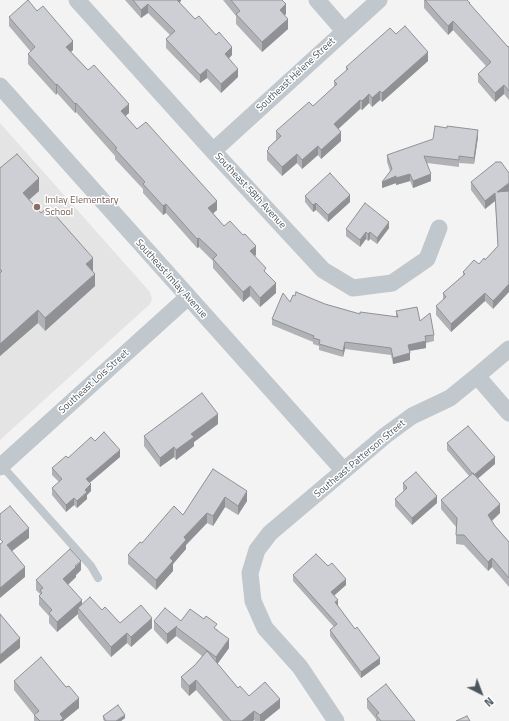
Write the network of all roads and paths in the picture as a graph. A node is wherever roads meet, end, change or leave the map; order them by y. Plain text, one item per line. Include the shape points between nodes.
1 (77, 0) edge
2 (317, 0) edge
3 (379, 0) edge
4 (344, 31) junction
5 (0, 86) edge
6 (213, 151) junction
7 (439, 228) dead end
8 (188, 297) junction
9 (509, 349) edge
10 (477, 376) junction
11 (509, 414) edge
12 (1, 466) edge
13 (344, 471) junction
14 (98, 578) dead end
15 (336, 721) edge

1 - 6 street, Southeast 58th Avenue
2 - 4 street
3 - 4 street, Southeast Helene Street
4 - 6 street, Southeast Helene Street
5 - 8 street, Southeast Imlay Avenue
6 - 7 street, Southeast 58th Avenue via 323,270 353,288 392,283 427,259
8 - 12 street, Southeast Lois Street
8 - 13 street, Southeast Imlay Avenue
9 - 10 street, Southeast Patterson Street
10 - 11 street
10 - 13 street, Southeast Patterson Street via 450,398 412,416
12 - 14 lane via 91,566
13 - 15 street, Southeast Patterson Street via 270,533 257,550 250,573 253,601 265,628 300,666

